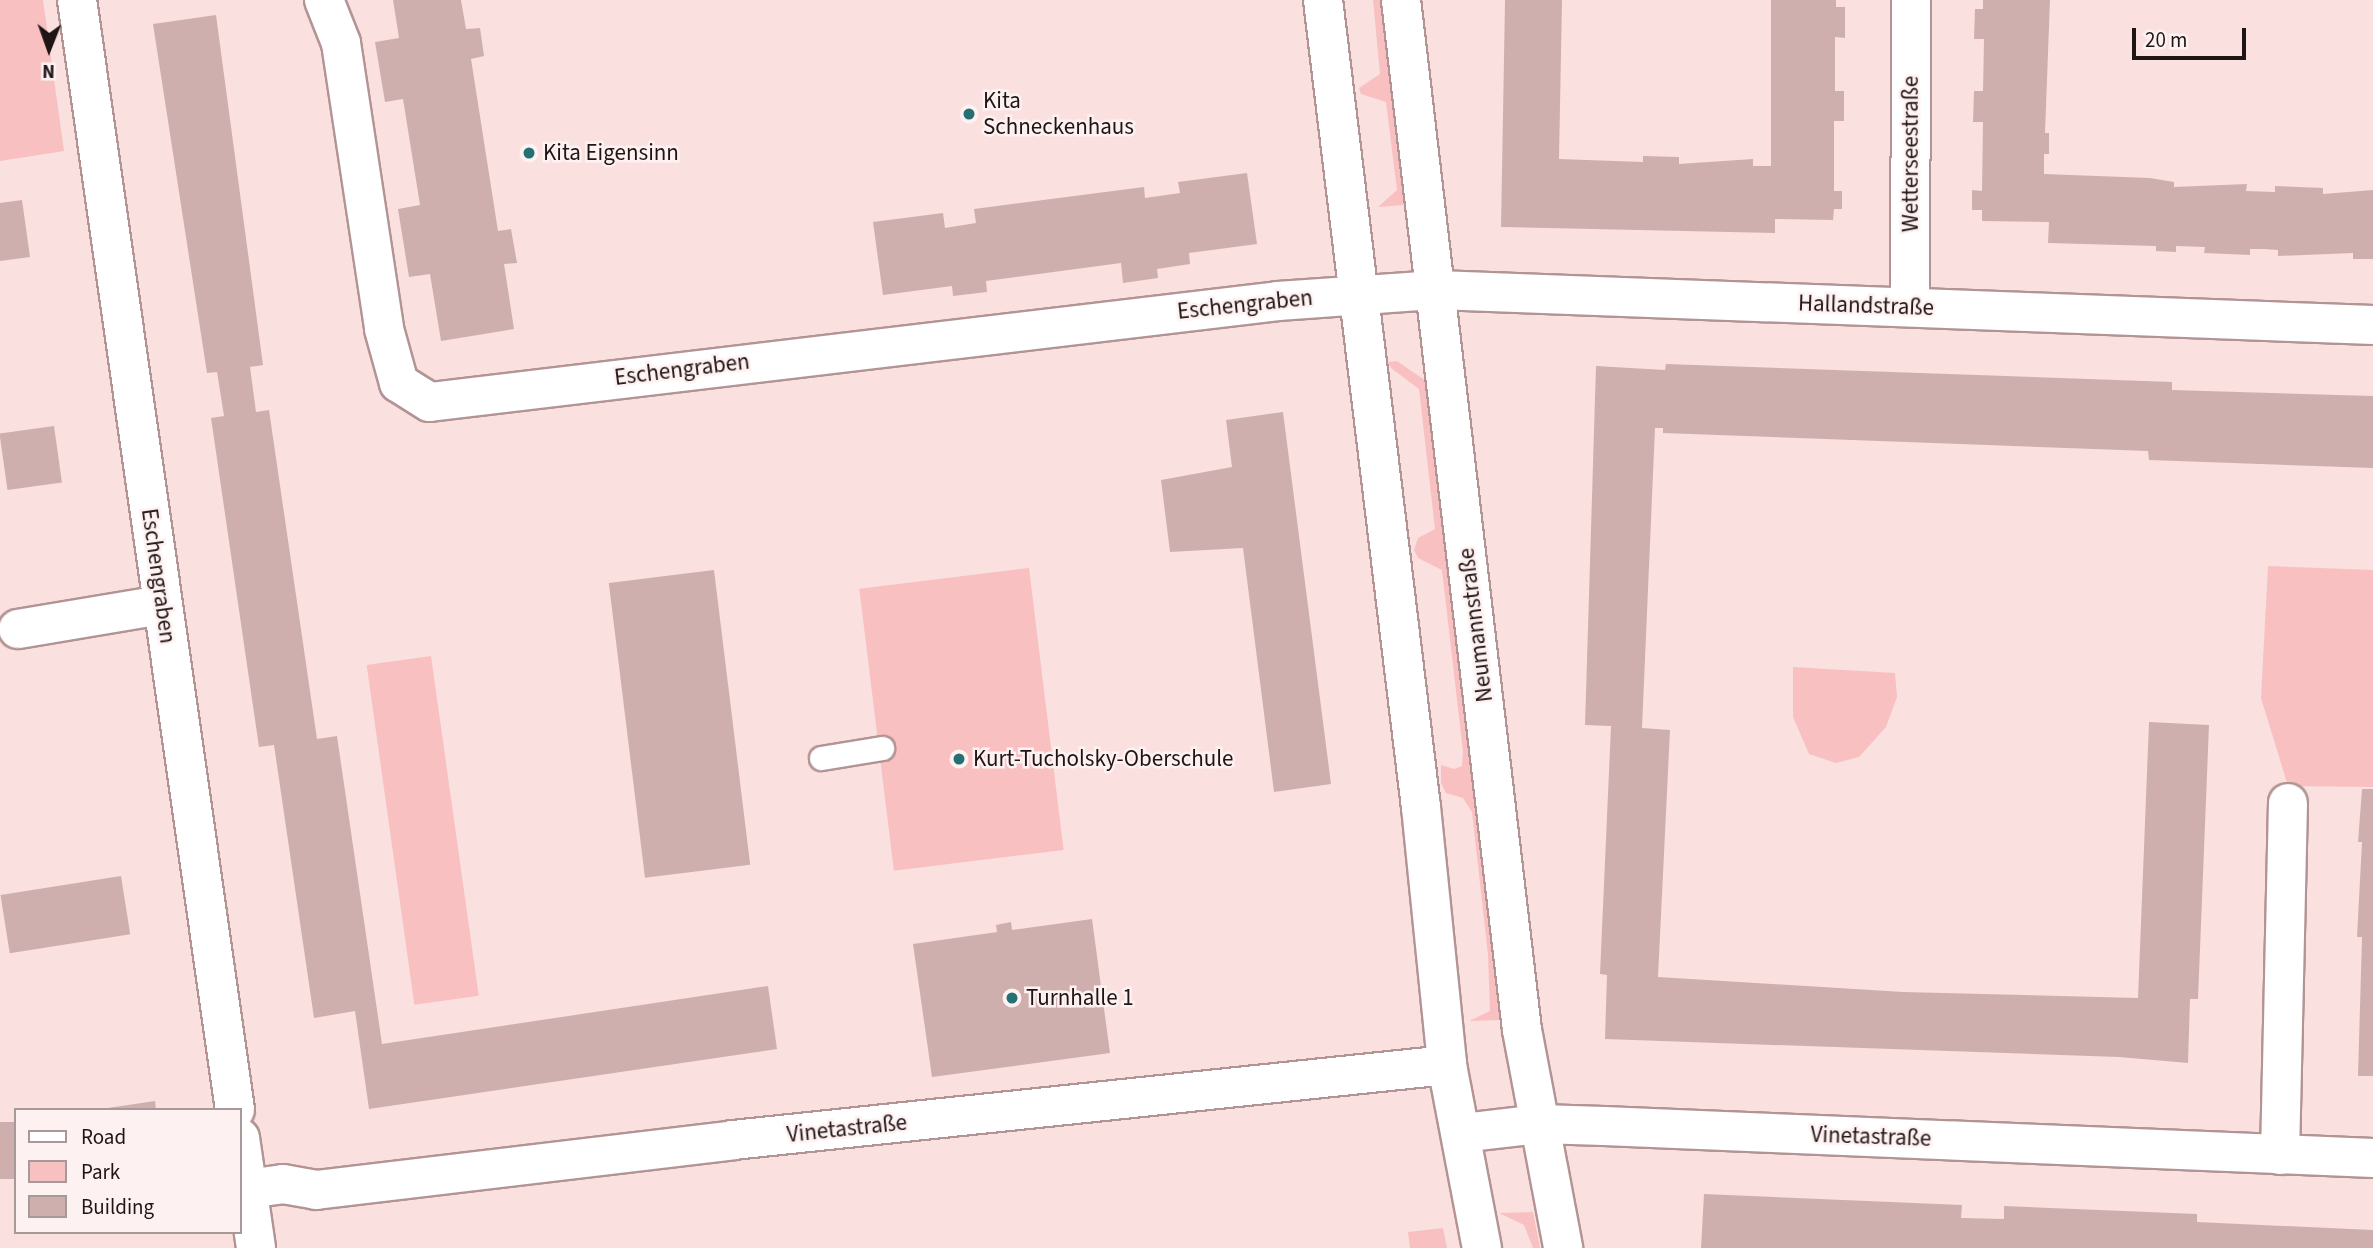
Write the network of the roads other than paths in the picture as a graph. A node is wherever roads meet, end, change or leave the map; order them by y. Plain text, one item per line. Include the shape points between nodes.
1 (77, 0) edge
2 (324, 0) edge
3 (1323, 0) edge
4 (1401, 0) edge
5 (1911, 0) edge
6 (1437, 290) junction
7 (1359, 293) junction
8 (1910, 307) junction
9 (2373, 326) edge
10 (162, 605) junction
11 (18, 629) dead end
12 (882, 748) dead end
13 (821, 758) dead end
14 (2288, 803) dead end
15 (1447, 1065) junction
16 (235, 1108) edge
17 (1540, 1124) junction
18 (1462, 1133) junction
19 (242, 1150) edge
20 (2280, 1155) junction
21 (2373, 1158) edge
22 (248, 1188) junction
23 (257, 1248) edge
24 (1482, 1248) edge
25 (1563, 1248) edge

1 - 10 street, Eschengraben
2 - 7 street, Eschengraben via 341,43 384,329 399,383 430,402
3 - 7 street
4 - 6 street, Neumannstraße
5 - 8 street, Wetterseestraße
6 - 7 street, Hallandstraße
6 - 8 street, Hallandstraße
6 - 17 street, Neumannstraße via 1520,1011
7 - 15 street
8 - 9 street, Hallandstraße
10 - 11 street
10 - 16 street, Eschengraben
12 - 13 lane
14 - 20 street
15 - 18 street
15 - 22 street, Vinetastraße via 733,1140 316,1190 283,1184
17 - 18 street, Vinetastraße
17 - 20 street, Vinetastraße
17 - 25 street, Neumannstraße
18 - 24 street
19 - 22 street
20 - 21 street, Vinetastraße
22 - 23 street

